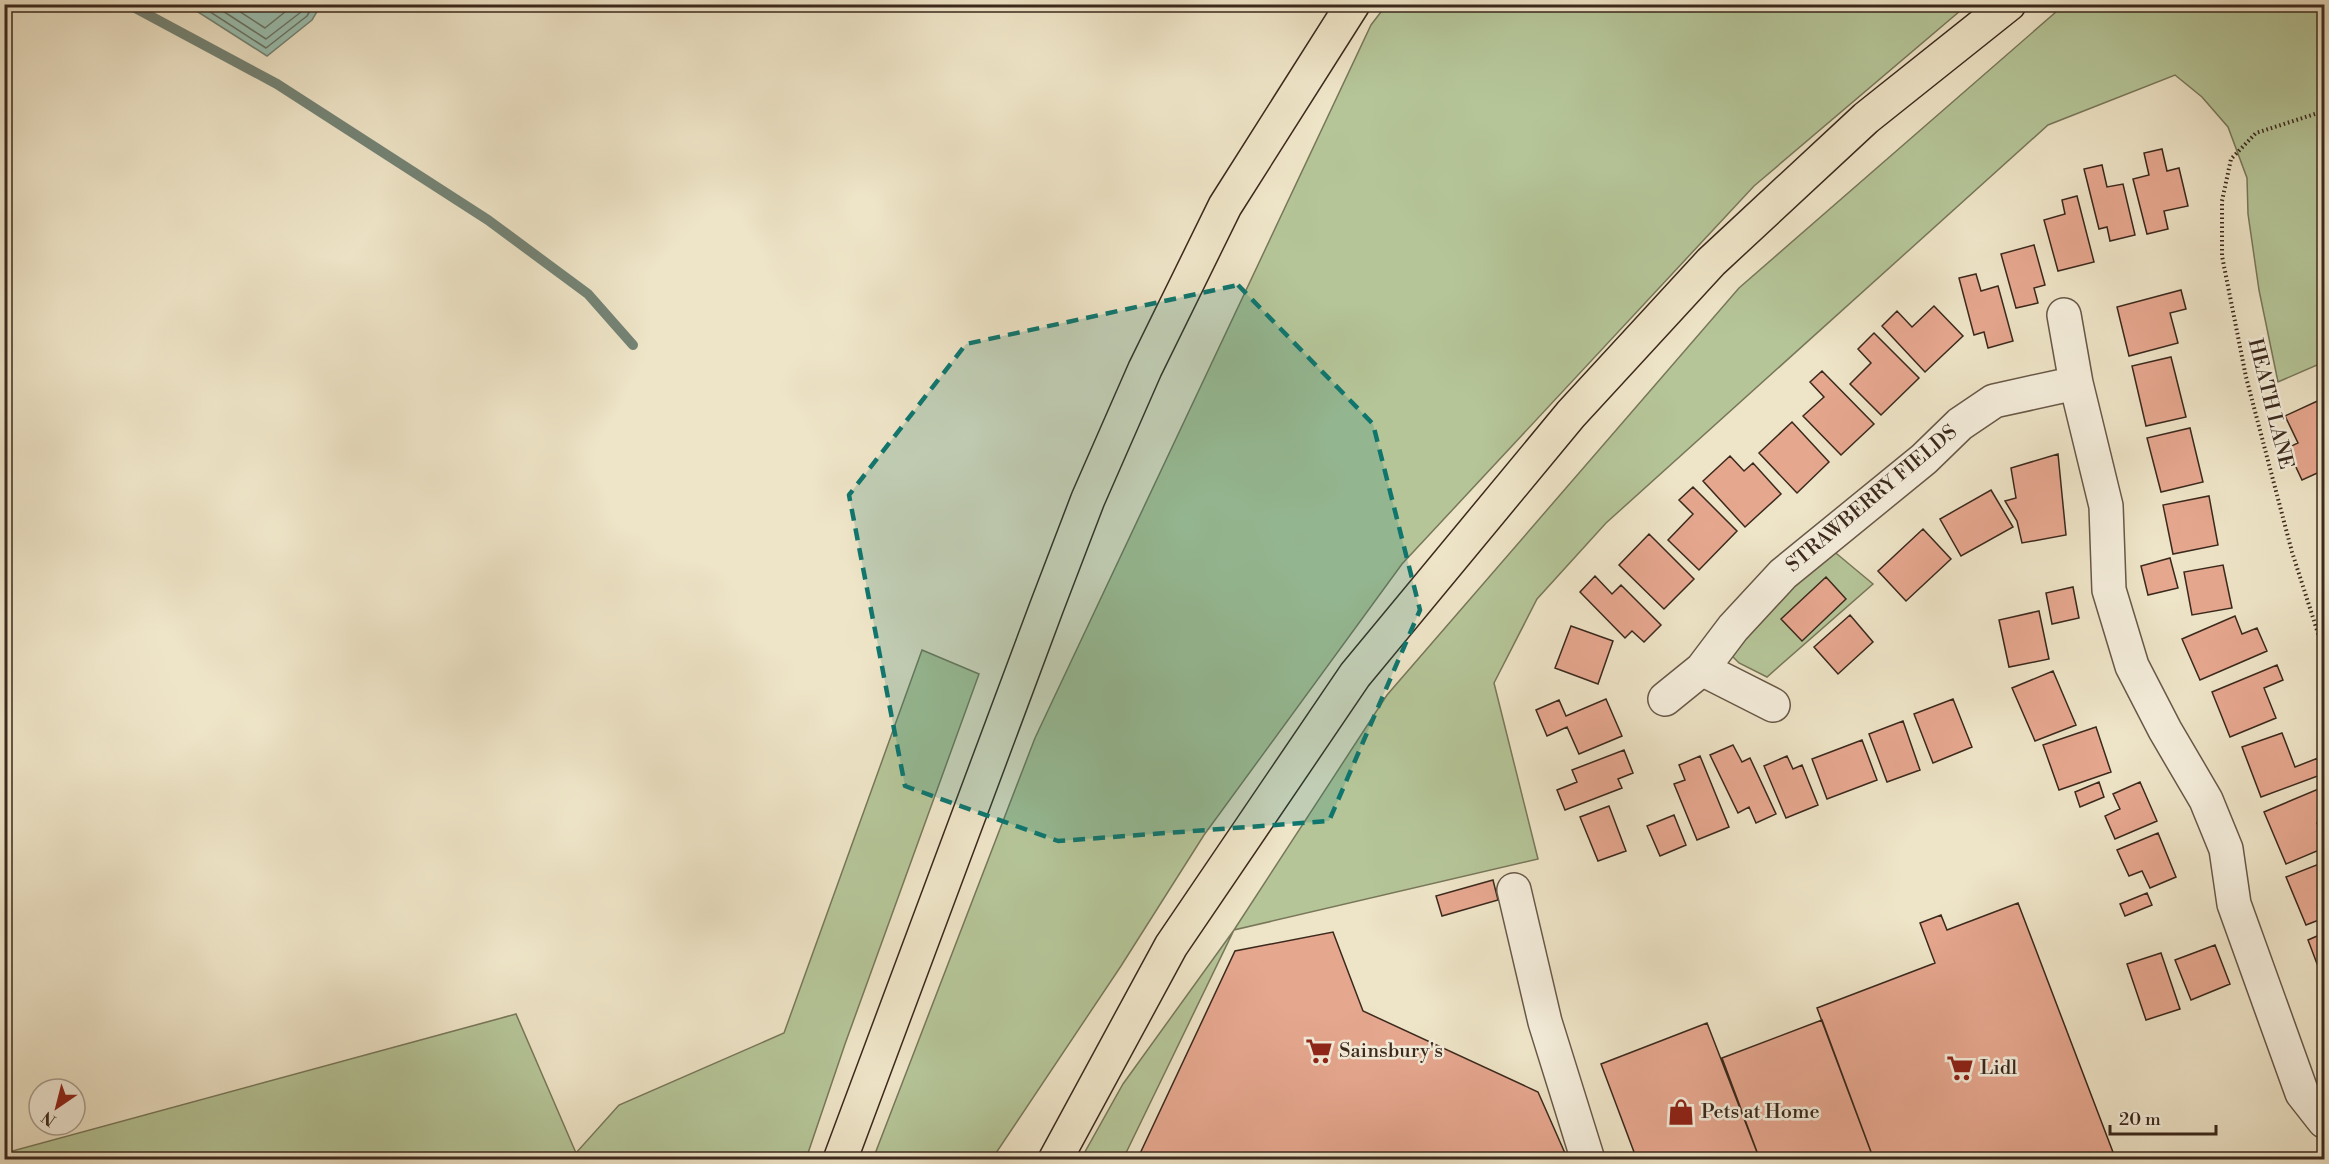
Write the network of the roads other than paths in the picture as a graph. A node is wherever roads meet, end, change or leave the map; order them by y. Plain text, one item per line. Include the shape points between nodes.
1 (1353, 4) edge
2 (2009, 4) edge
3 (2064, 315) dead end
4 (2076, 383) junction
5 (1702, 669) junction
6 (1665, 699) dead end
7 (1773, 705) dead end
8 (1514, 890) dead end
9 (2325, 1121) edge
10 (840, 1160) edge
11 (1055, 1160) edge
12 (1588, 1160) edge

1 - 10 highway via 1225,206 1145,369 1047,606
2 - 11 highway via 1866,118 1711,262 1571,414 1355,675 1171,946
3 - 4 street
4 - 5 street, STRAWBERRY FIELDS via 1994,401 1959,424 1924,459 1783,574 1733,628
4 - 9 street via 2106,506 2109,590 2132,666 2206,800 2226,849 2234,904 2302,1093
5 - 6 street, STRAWBERRY FIELDS
5 - 7 street
8 - 12 street via 1545,1022

